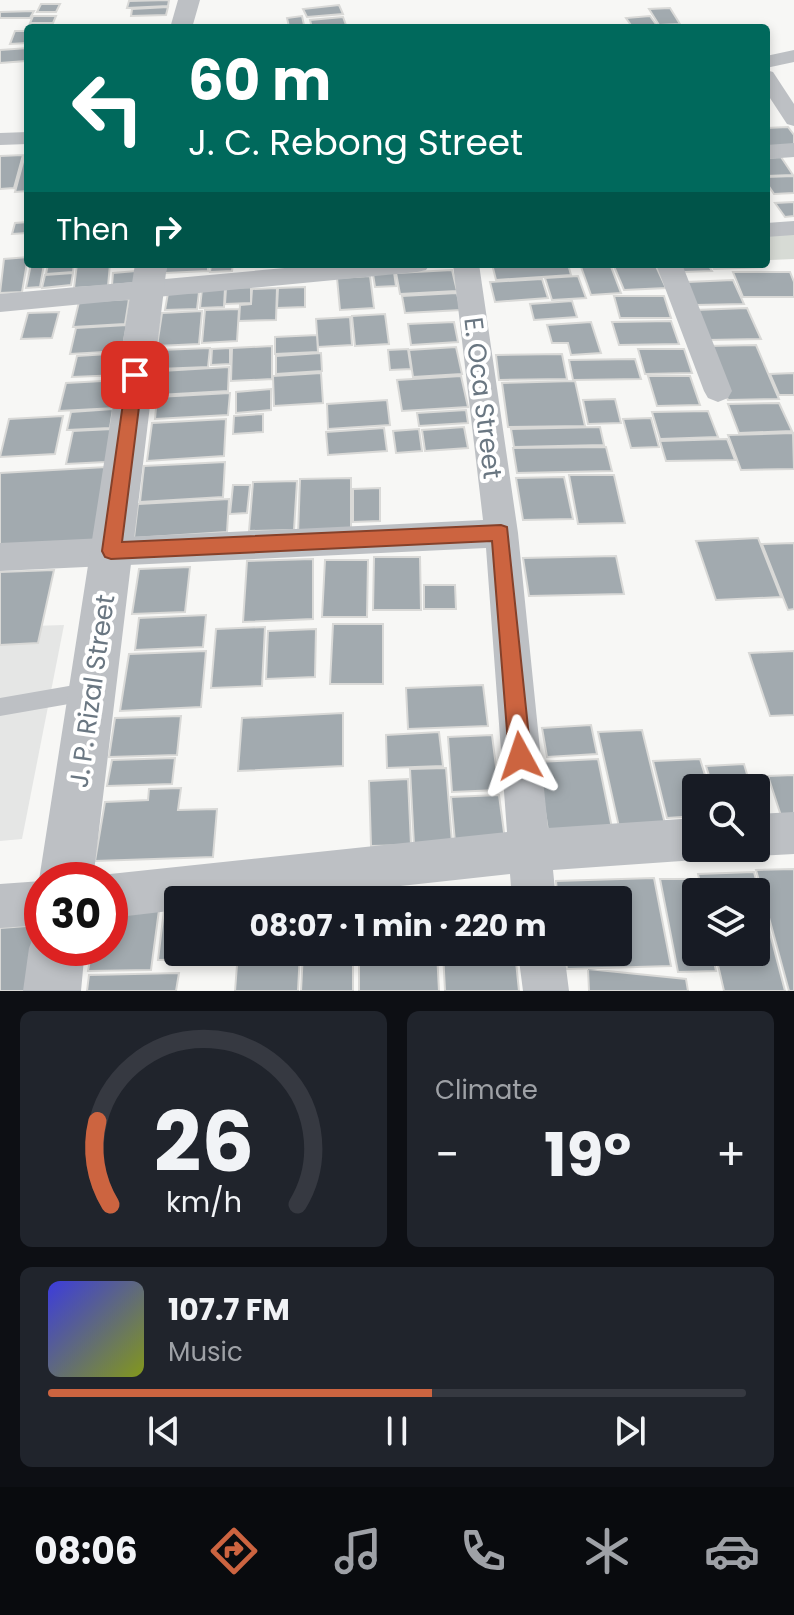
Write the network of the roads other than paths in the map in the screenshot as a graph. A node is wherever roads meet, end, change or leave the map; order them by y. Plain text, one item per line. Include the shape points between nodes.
1 (189, 0) edge
2 (182, 24) edge
3 (794, 56) edge
4 (770, 61) edge
5 (770, 82) edge
6 (794, 120) edge
7 (24, 138) edge
8 (0, 139) edge
9 (794, 150) edge
10 (770, 152) edge
11 (794, 228) edge
12 (770, 230) edge
13 (328, 268) edge
14 (467, 268) edge
15 (671, 268) edge
16 (149, 276) edge
17 (0, 303) edge
18 (718, 391) dead end
19 (501, 533) junction
20 (111, 551) junction
21 (0, 557) edge
22 (92, 691) junction
23 (0, 707) edge
24 (794, 833) edge
25 (770, 834) edge
26 (682, 840) edge
27 (528, 851) junction
28 (68, 862) edge
29 (532, 886) edge
30 (128, 894) edge
31 (24, 904) edge
32 (0, 906) edge
33 (55, 966) edge
34 (543, 966) edge
35 (52, 991) edge
36 (546, 991) edge

1 - 2 street
3 - 4 street
5 - 6 street
7 - 8 street
9 - 10 street
11 - 12 street
13 - 16 street
14 - 19 street, E. Oca Street
15 - 18 street
16 - 17 street
16 - 20 street, J. P. Rizal Street
19 - 20 street
19 - 27 street, E. Oca Street
20 - 21 street
20 - 22 street, J. P. Rizal Street
22 - 23 lane
22 - 28 street, J. P. Rizal Street
24 - 25 street
26 - 27 street
27 - 29 street, E. Oca Street
27 - 30 street
31 - 32 street
33 - 35 street
34 - 36 street

